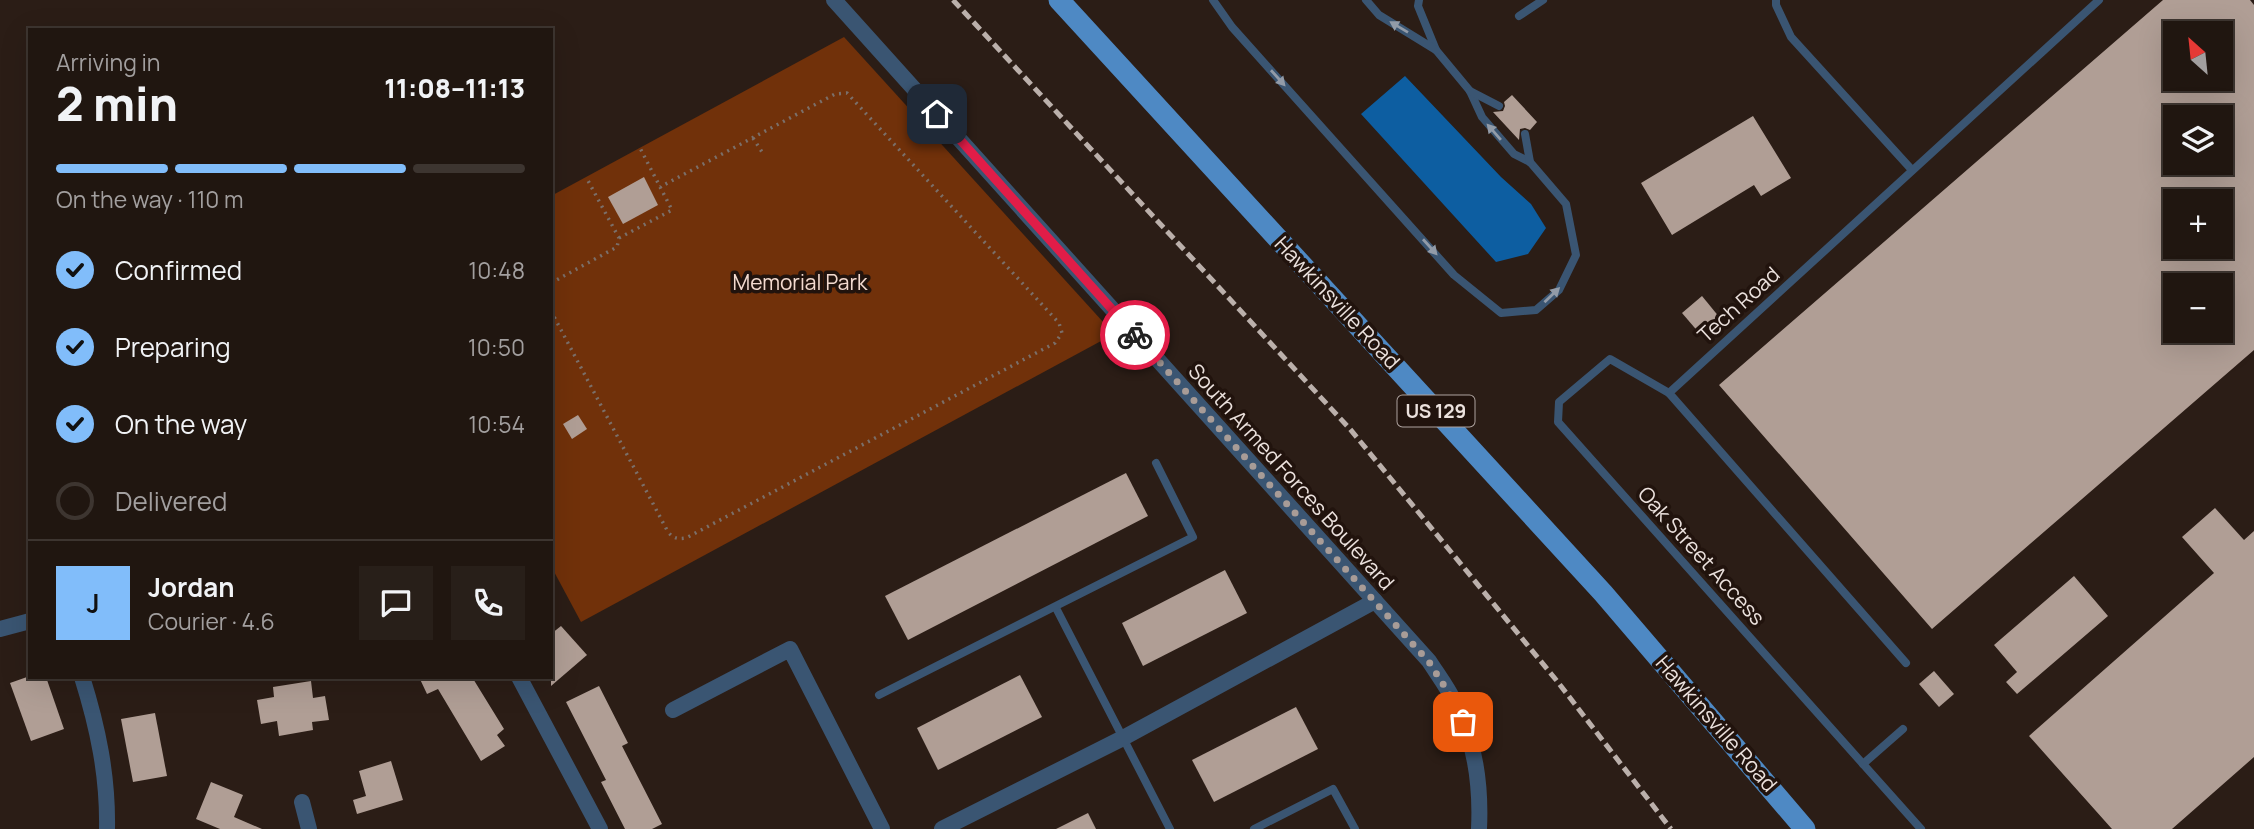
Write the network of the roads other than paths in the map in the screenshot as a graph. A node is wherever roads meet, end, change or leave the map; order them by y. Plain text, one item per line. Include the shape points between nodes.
1 (834, 0) edge
2 (1059, 0) edge
3 (1213, 0) edge
4 (1366, 0) edge
5 (1419, 0) edge
6 (1543, 0) edge
7 (1776, 0) edge
8 (2099, 0) edge
9 (1519, 16) dead end
10 (1436, 50) junction
11 (1470, 91) junction
12 (1499, 106) dead end
13 (1525, 134) dead end
14 (1530, 162) junction
15 (1912, 170) junction
16 (1669, 393) junction
17 (1156, 463) dead end
18 (1375, 601) junction
19 (1056, 608) junction
20 (28, 622) edge
21 (0, 629) edge
22 (1906, 663) dead end
23 (83, 679) edge
24 (520, 679) edge
25 (879, 695) dead end
26 (673, 710) dead end
27 (1903, 729) dead end
28 (1123, 738) junction
29 (1863, 764) junction
30 (302, 802) dead end
31 (107, 829) edge
32 (309, 829) edge
33 (600, 829) edge
34 (882, 829) edge
35 (942, 829) edge
36 (1170, 829) edge
37 (1254, 829) edge
38 (1355, 829) edge
39 (1479, 829) edge
40 (1805, 829) edge
41 (1921, 829) edge

1 - 18 street, South Armed Forces Boulevard
2 - 40 main road, Hawkinsville Road / US 129 via 1603,593
3 -> 14 lane via 1232,27 1454,275 1501,313 1536,310 1559,290 1576,255 1566,204
10 -> 4 lane via 1379,15
5 - 10 lane
6 - 9 lane
7 - 15 lane via 1791,37
8 - 15 lane, Tech Road
10 - 11 lane
11 - 12 lane
14 -> 11 lane via 1514,154 1482,117
13 - 14 lane
15 - 16 lane, Tech Road
16 - 22 lane
16 - 29 lane, Oak Street Access via 1610,359 1559,402 1558,422
17 - 19 lane via 1193,537
18 - 28 street
18 - 39 street, South Armed Forces Boulevard via 1429,662 1455,703 1470,741 1480,799
19 - 25 lane
19 - 28 lane
20 - 21 street
23 - 31 street via 100,739
24 - 33 street
26 - 34 street via 790,649
27 - 29 lane
28 - 35 street
28 - 36 lane
29 - 41 lane, Oak Street Access
30 - 32 street
37 - 38 lane via 1334,789

